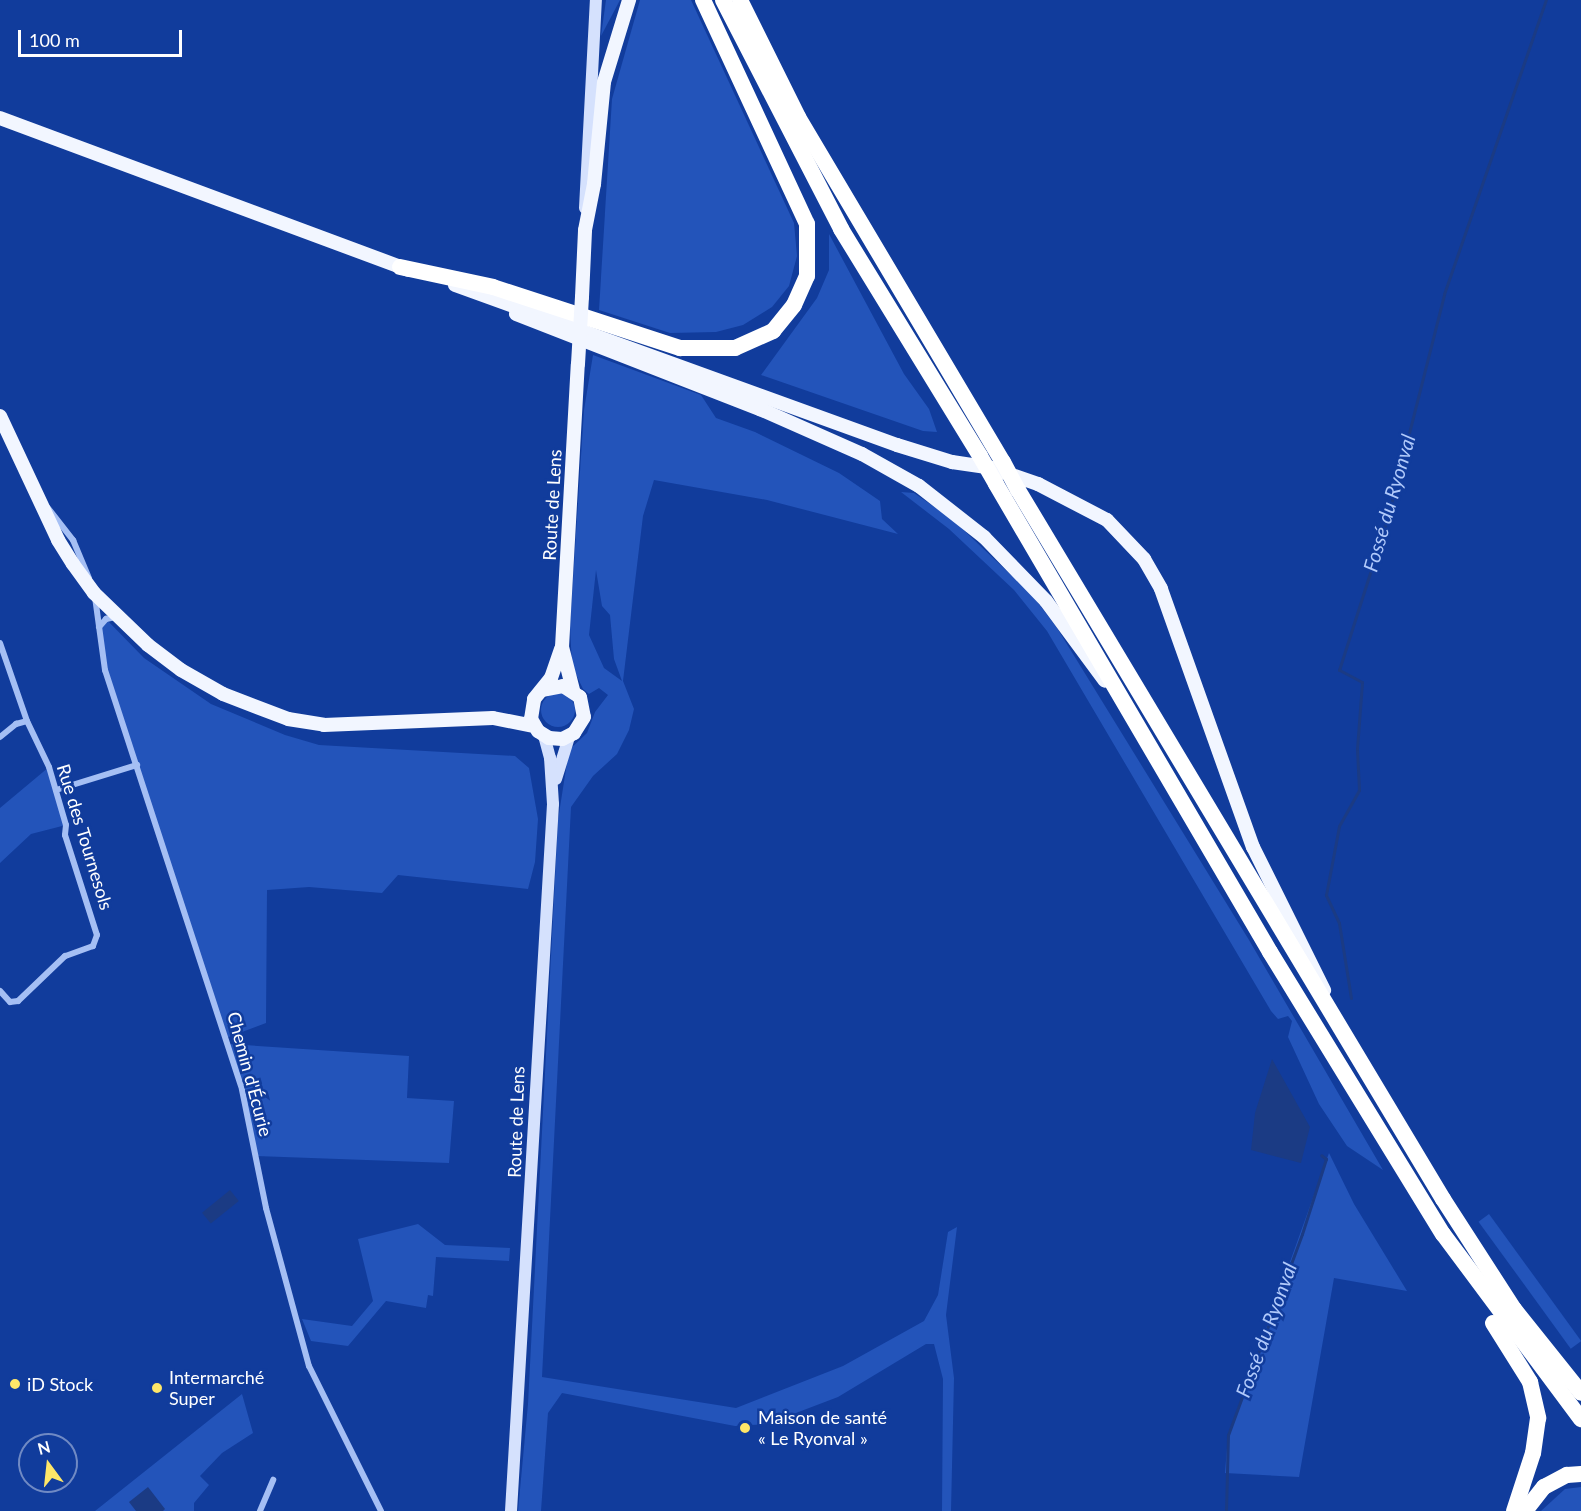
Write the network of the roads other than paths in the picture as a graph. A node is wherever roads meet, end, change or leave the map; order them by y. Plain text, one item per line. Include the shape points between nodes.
1 (596, 0) edge
2 (629, 0) edge
3 (703, 0) edge
4 (723, 0) edge
5 (740, 0) edge
6 (0, 118) edge
7 (585, 230) junction
8 (400, 267) junction
9 (1, 420) edge
10 (94, 593) junction
11 (118, 616) junction
12 (99, 627) junction
13 (0, 643) edge
14 (562, 647) junction
15 (543, 690) junction
16 (573, 690) junction
17 (1130, 712) junction
18 (27, 721) junction
19 (539, 730) junction
20 (0, 737) edge
21 (569, 737) junction
22 (137, 765) junction
23 (554, 786) junction
24 (56, 790) junction
25 (0, 991) edge
26 (1334, 1017) junction
27 (1443, 1234) junction
28 (1581, 1393) edge
29 (1581, 1419) edge
30 (1581, 1474) edge
31 (273, 1480) dead end
32 (260, 1511) edge
33 (381, 1511) edge
34 (511, 1511) edge
35 (1514, 1511) edge
36 (1525, 1511) edge

1 - 7 main road
2 - 7 main road, Route de Lens via 604,82 594,184
3 - 8 highway via 807,224 807,276 794,305 773,331 735,348 680,348 493,287
4 - 17 highway, bridge via 841,229
5 - 26 highway, bridge via 798,117
6 - 8 main road
7 - 14 main road, Route de Lens, bridge
8 - 17 main road via 759,409 862,454 910,481 984,537 1038,593
8 - 26 main road via 554,318 897,445 952,462 992,468 1038,484 1107,520 1144,560 1161,589 1249,836 1318,975
9 - 10 main road via 58,540
10 - 11 main road
10 - 12 street
11 - 12 street via 106,619
11 - 19 main road via 181,670 223,694 288,719 324,725 493,718
12 - 22 street, Chemin d'Écurie via 98,639
13 - 18 street, Rue des Tournesols
14 - 15 main road
14 - 16 main road
15 - 16 main road via 558,686
15 - 19 main road via 531,706
16 - 21 main road via 583,703 584,717
17 - 27 highway via 1270,952
18 - 20 street via 16,724
18 - 24 street, Rue des Tournesols
19 - 21 main road via 556,739
19 - 23 main road, Route de Lens
21 - 23 main road
22 - 24 street
22 - 33 street, Chemin d'Écurie via 241,1085 266,1208 309,1366
23 - 34 main road, Route de Lens
24 - 25 street, Rue des Tournesols via 65,835 97,935 93,946 65,956 18,1001 10,1002
26 - 28 highway via 1481,1260
27 - 29 highway
27 - 35 highway via 1455,1266 1522,1367 1533,1393 1536,1437
30 - 36 highway via 1568,1475 1544,1487
31 - 32 street

